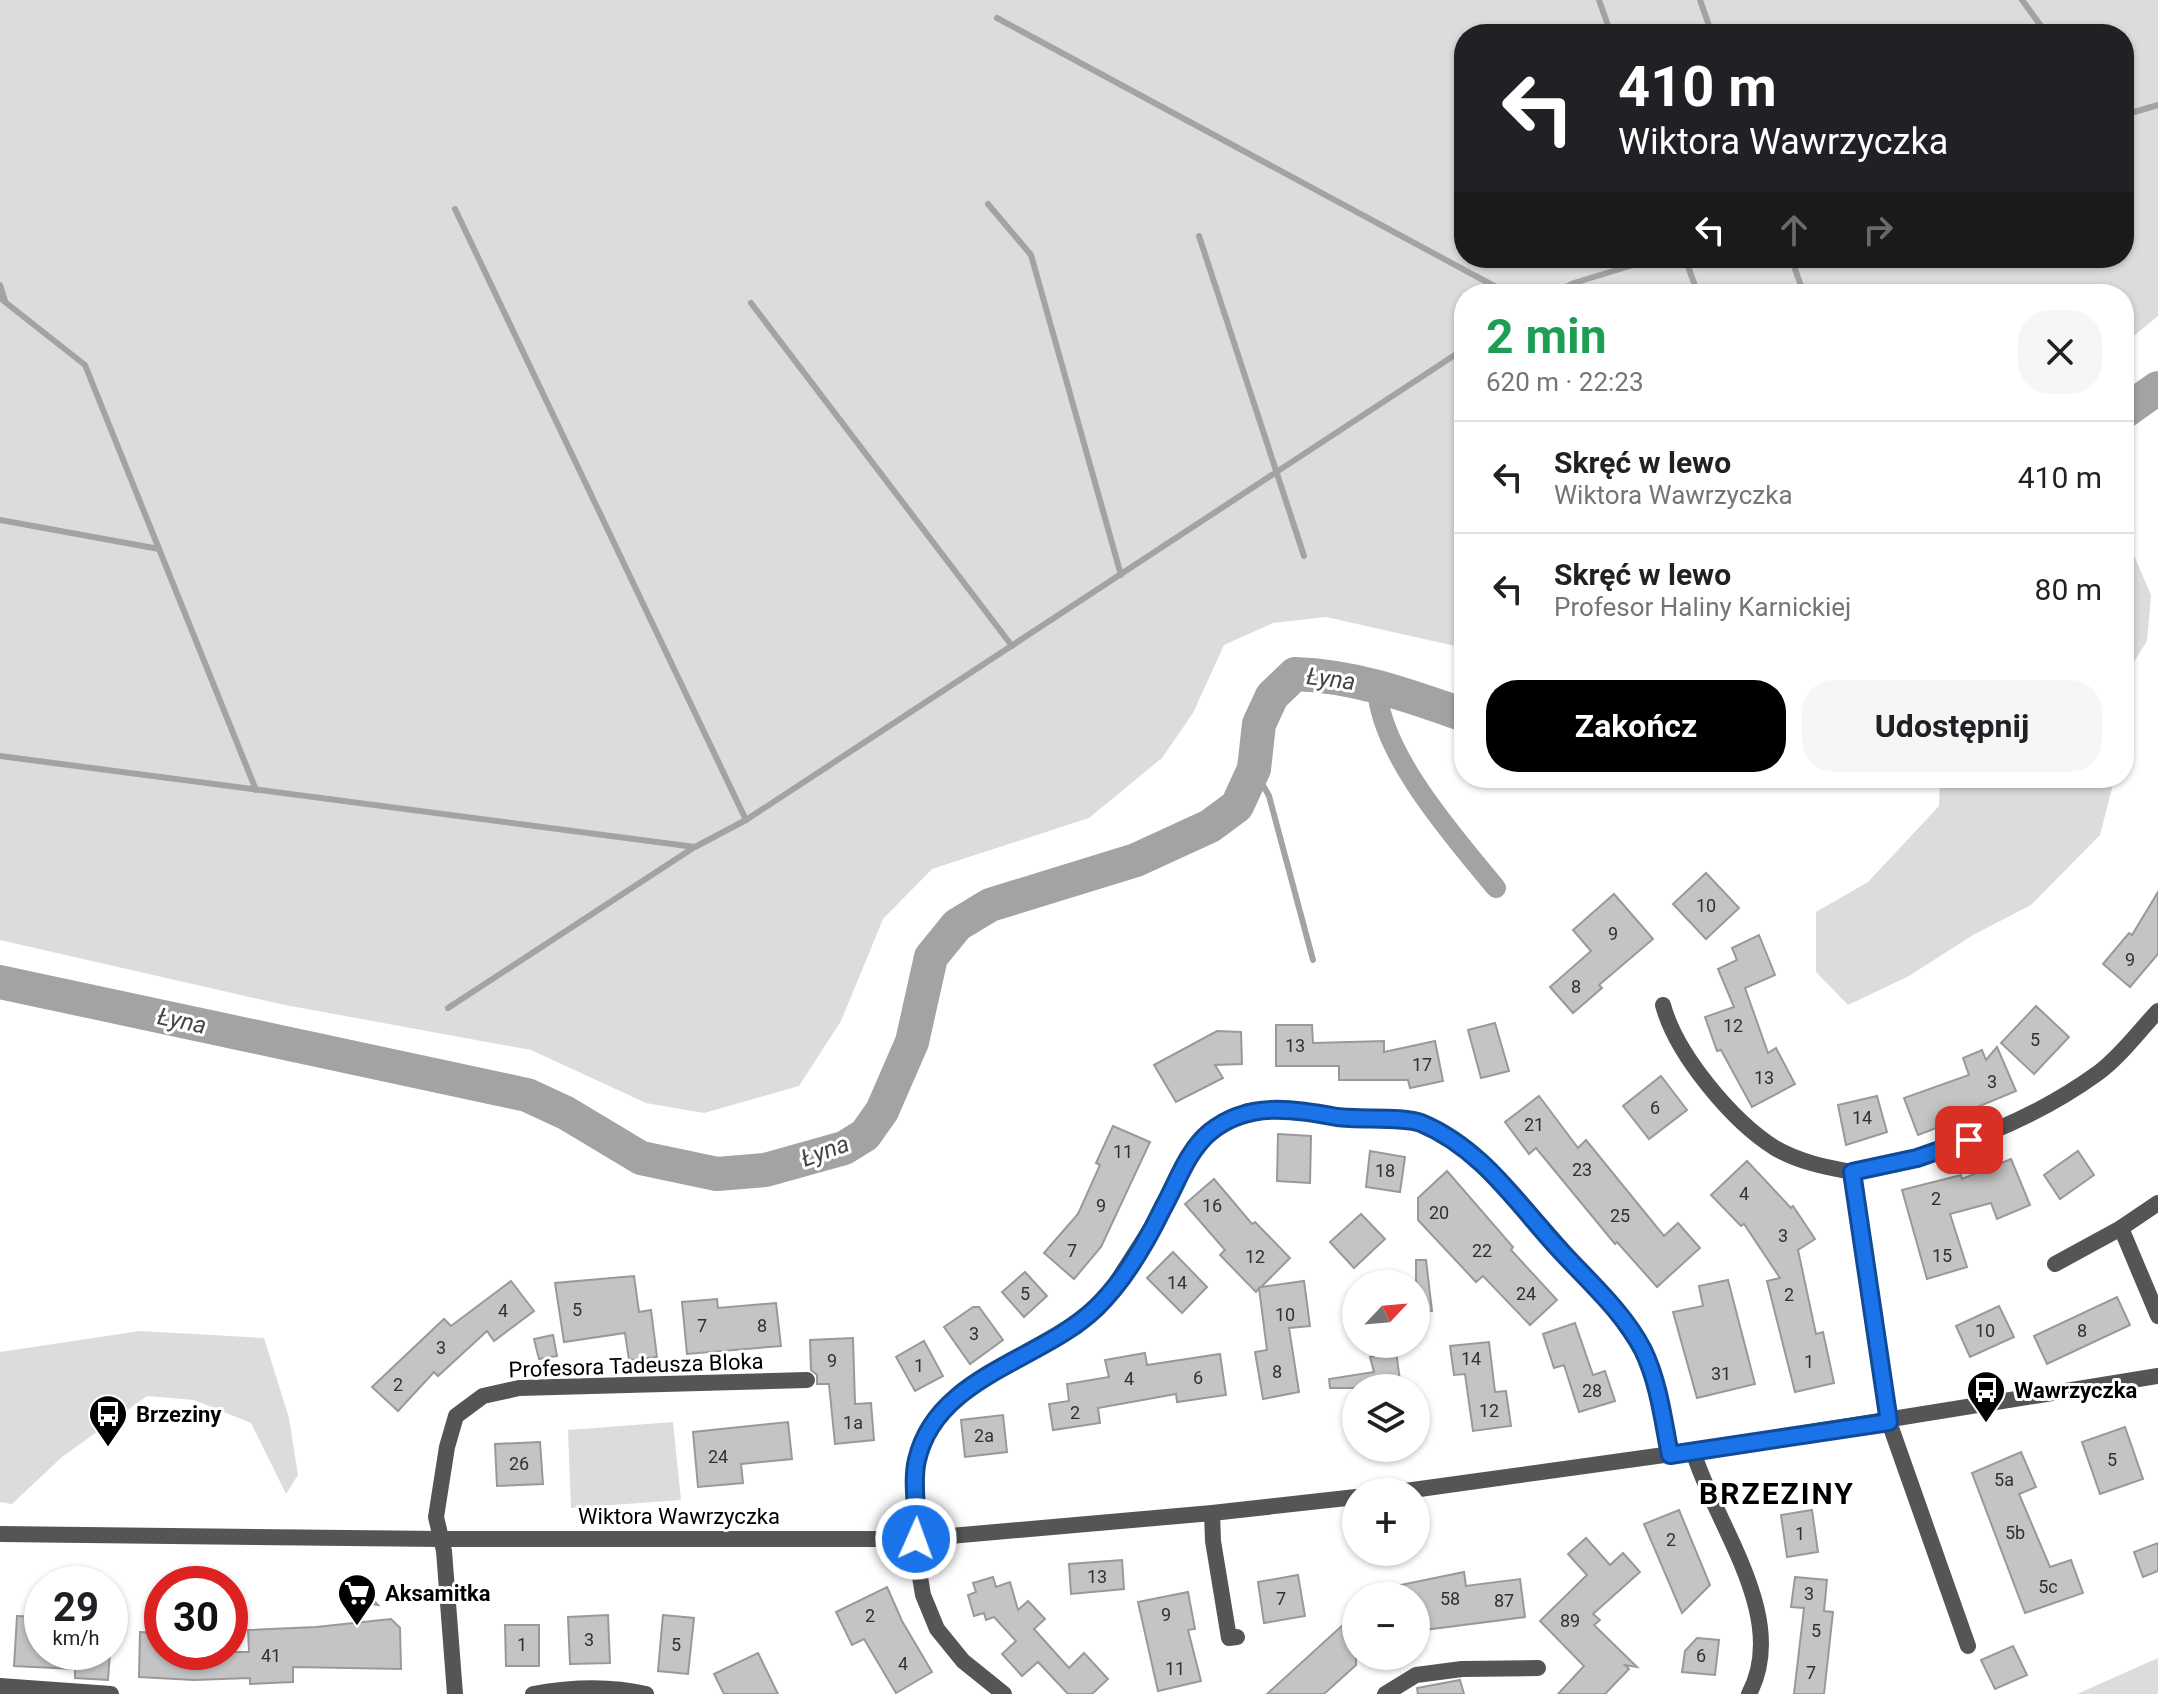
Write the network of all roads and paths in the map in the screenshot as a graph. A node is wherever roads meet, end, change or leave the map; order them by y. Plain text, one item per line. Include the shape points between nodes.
1 (1663, 1005) dead end
2 (2158, 1011) edge
3 (1852, 1172) junction
4 (2158, 1203) edge
5 (2121, 1228) junction
6 (2055, 1264) dead end
7 (2158, 1316) edge
8 (2158, 1376) edge
9 (807, 1380) dead end
10 (1889, 1422) junction
11 (1693, 1451) junction
12 (1670, 1455) junction
13 (1430, 1488) edge
14 (1342, 1499) edge
15 (1212, 1513) junction
16 (0, 1534) edge
17 (440, 1539) junction
18 (916, 1539) junction
19 (1237, 1637) dead end
20 (1968, 1646) dead end
21 (1538, 1668) dead end
22 (0, 1686) edge
23 (111, 1694) edge
24 (455, 1694) edge
25 (533, 1694) edge
26 (646, 1694) edge
27 (1004, 1694) edge
28 (1385, 1694) edge
29 (1749, 1694) edge

1 - 3 street via 1685,1053 1756,1135 1802,1160
2 - 3 street via 2099,1073 2007,1125 1917,1158
3 - 10 street
4 - 5 street
5 - 6 street
5 - 7 street
8 - 10 street
9 - 17 street, Profesora Tadeusza Bloka via 519,1388 483,1396 456,1416 436,1517
10 - 11 street
10 - 20 street
11 - 12 street
11 - 29 street via 1755,1598 1762,1651
12 - 13 street
12 - 18 street via 1658,1391 1642,1350 1615,1310 1482,1163 1418,1121 1290,1109 1248,1111 1210,1132 1184,1165 1162,1211 1107,1297 1077,1326 948,1405 928,1432 916,1462
14 - 15 street, Wiktora Wawrzyczka
15 - 18 street, Wiktora Wawrzyczka
15 - 19 street via 1229,1638
16 - 17 street, Wiktora Wawrzyczka
17 - 18 street, Wiktora Wawrzyczka
17 - 24 street, Profesora Tadeusza Bloka
18 - 27 street via 923,1595 937,1629 963,1661
21 - 28 street via 1416,1675
22 - 23 street
25 - 26 street via 615,1687

